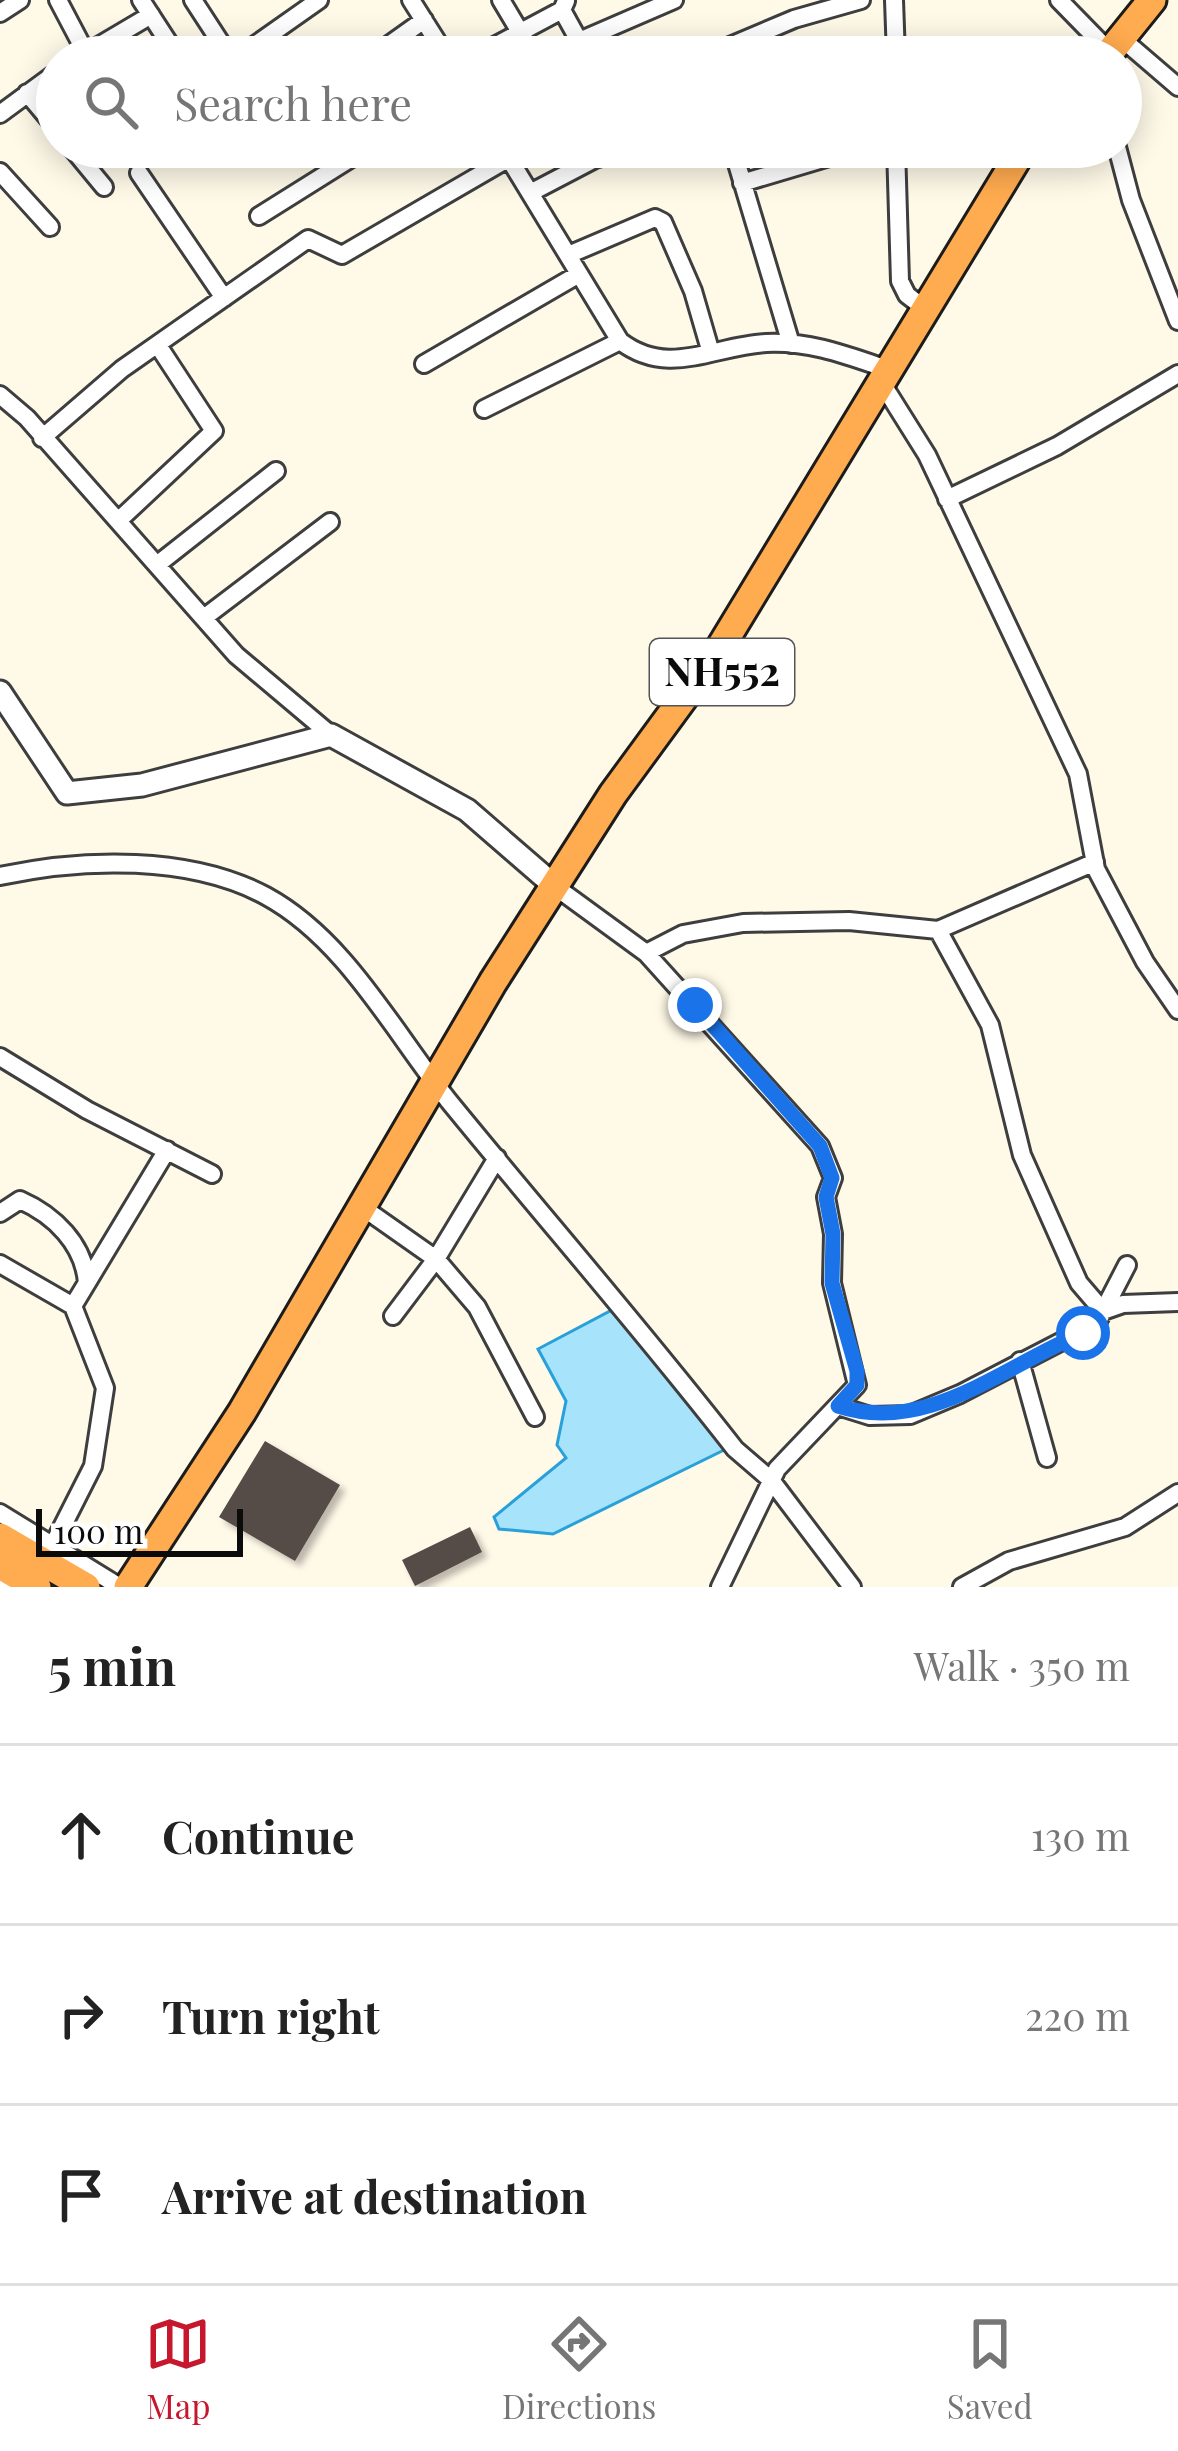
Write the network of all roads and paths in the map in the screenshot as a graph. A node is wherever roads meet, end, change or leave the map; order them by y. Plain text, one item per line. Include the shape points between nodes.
1 (20, 0) edge
2 (58, 0) edge
3 (193, 0) edge
4 (319, 0) edge
5 (411, 0) edge
6 (501, 0) edge
7 (674, 0) edge
8 (861, 0) edge
9 (894, 0) edge
10 (1059, 0) edge
11 (1133, 0) edge
12 (1152, 0) edge
13 (564, 5) edge
14 (146, 8) edge
15 (0, 13) edge
16 (424, 20) junction
17 (520, 31) junction
18 (75, 36) edge
19 (110, 36) edge
20 (164, 36) edge
21 (219, 36) edge
22 (265, 36) edge
23 (402, 36) edge
24 (434, 36) edge
25 (511, 36) edge
26 (523, 36) edge
27 (578, 36) edge
28 (608, 36) edge
29 (755, 36) edge
30 (895, 36) edge
31 (1092, 36) edge
32 (1112, 36) edge
33 (1117, 36) edge
34 (1142, 69) edge
35 (36, 87) edge
36 (1178, 87) edge
37 (27, 93) junction
38 (36, 104) edge
39 (1, 111) edge
40 (88, 168) edge
41 (336, 168) edge
42 (482, 168) edge
43 (515, 168) edge
44 (569, 168) edge
45 (738, 168) edge
46 (790, 168) edge
47 (897, 168) edge
48 (1011, 168) edge
49 (1026, 168) edge
50 (1123, 168) edge
51 (0, 172) edge
52 (139, 173) dead end
53 (742, 182) junction
54 (104, 187) dead end
55 (530, 193) junction
56 (260, 216) dead end
57 (50, 227) dead end
58 (568, 255) junction
59 (579, 274) junction
60 (224, 298) junction
61 (924, 308) junction
62 (1178, 321) edge
63 (620, 341) junction
64 (791, 344) junction
65 (159, 347) junction
66 (711, 353) junction
67 (424, 364) dead end
68 (1178, 374) edge
69 (886, 381) junction
70 (0, 395) edge
71 (484, 409) dead end
72 (42, 438) junction
73 (276, 471) dead end
74 (947, 499) junction
75 (118, 521) junction
76 (330, 522) dead end
77 (158, 564) junction
78 (205, 617) junction
79 (0, 692) edge
80 (331, 735) junction
81 (1095, 862) junction
82 (49, 871) junction
83 (0, 876) edge
84 (0, 888) edge
85 (563, 892) junction
86 (938, 930) junction
87 (646, 953) junction
88 (1178, 1010) edge
89 (0, 1057) edge
90 (438, 1088) junction
91 (167, 1150) junction
92 (497, 1158) junction
93 (212, 1174) dead end
94 (369, 1212) junction
95 (0, 1213) edge
96 (436, 1259) junction
97 (0, 1264) edge
98 (1127, 1265) dead end
99 (86, 1283) junction
100 (1178, 1302) edge
101 (73, 1306) junction
102 (1103, 1311) junction
103 (393, 1316) dead end
104 (1020, 1361) junction
105 (838, 1406) junction
106 (535, 1417) dead end
107 (1047, 1458) dead end
108 (778, 1469) junction
109 (1178, 1493) edge
110 (0, 1513) edge
111 (0, 1537) edge
112 (52, 1545) junction
113 (0, 1565) edge
114 (37, 1587) edge
115 (86, 1587) edge
116 (124, 1587) edge
117 (145, 1587) edge
118 (720, 1587) edge
119 (852, 1587) edge
120 (962, 1587) edge

1 - 15 street
2 - 18 street
3 - 21 street
4 - 22 street
5 - 16 street
6 - 17 street
7 - 28 street
8 - 29 street
9 - 30 street
10 - 31 street
11 - 32 highway
12 - 33 highway
13 - 17 street
13 - 27 street
14 - 19 street
14 - 20 street
16 - 23 street
16 - 24 street
17 - 25 street
17 - 26 street
34 - 36 street
35 - 37 street
37 - 38 street
37 - 39 street
40 - 54 street
41 - 56 street
42 - 60 street via 342,255 308,239
43 - 55 street
44 - 55 street
45 - 53 street
46 - 53 street
47 - 61 street via 900,281
48 - 61 highway, NH552
49 - 69 highway, NH552
50 - 62 street
51 - 57 street
52 - 60 street
53 - 64 street
55 - 58 street
58 - 59 street
58 - 66 street via 655,218 662,222
59 - 63 street
59 - 67 street
60 - 65 street
61 - 69 highway, NH552
63 - 66 street via 668,363
63 - 71 street
64 - 66 street
64 - 69 street via 817,345
65 - 72 street
65 - 75 street via 214,431
68 - 74 street
69 - 74 street
69 - 85 highway, NH552 via 720,648 613,794
70 - 72 street
72 - 75 street
73 - 77 street
74 - 81 street via 1078,774
75 - 77 street
76 - 78 street
77 - 78 street
78 - 80 street via 236,656
79 - 80 street via 67,793 142,785
80 - 85 street via 467,810
81 - 86 street
81 - 88 street
82 - 83 street
82 - 84 street
82 - 90 street via 158,863 214,872 267,897 317,933
85 - 87 street
85 - 90 highway, NH552
86 - 87 street via 743,923 683,934
86 - 102 street via 989,1025 1022,1156 1079,1283
87 - 105 street via 830,1164 832,1283 857,1371 857,1385
89 - 91 street
90 - 92 street
90 - 94 highway, NH552
91 - 93 street
91 - 99 street
92 - 96 street
92 - 108 street via 735,1449
94 - 96 street
94 - 116 highway, NH552
94 - 117 highway, NH552
95 - 99 street via 20,1200 49,1213 73,1244
96 - 103 street
96 - 106 street via 477,1307
97 - 101 street
98 - 102 street
99 - 101 street
100 - 102 street
101 - 112 street via 106,1388 93,1466
102 - 104 street via 1083,1333
104 - 105 street via 910,1415
104 - 107 street
105 - 108 street
108 - 118 street
108 - 119 street
109 - 120 street via 1126,1527 1009,1562
110 - 112 street
111 - 115 highway
112 - 116 street
113 - 114 highway

